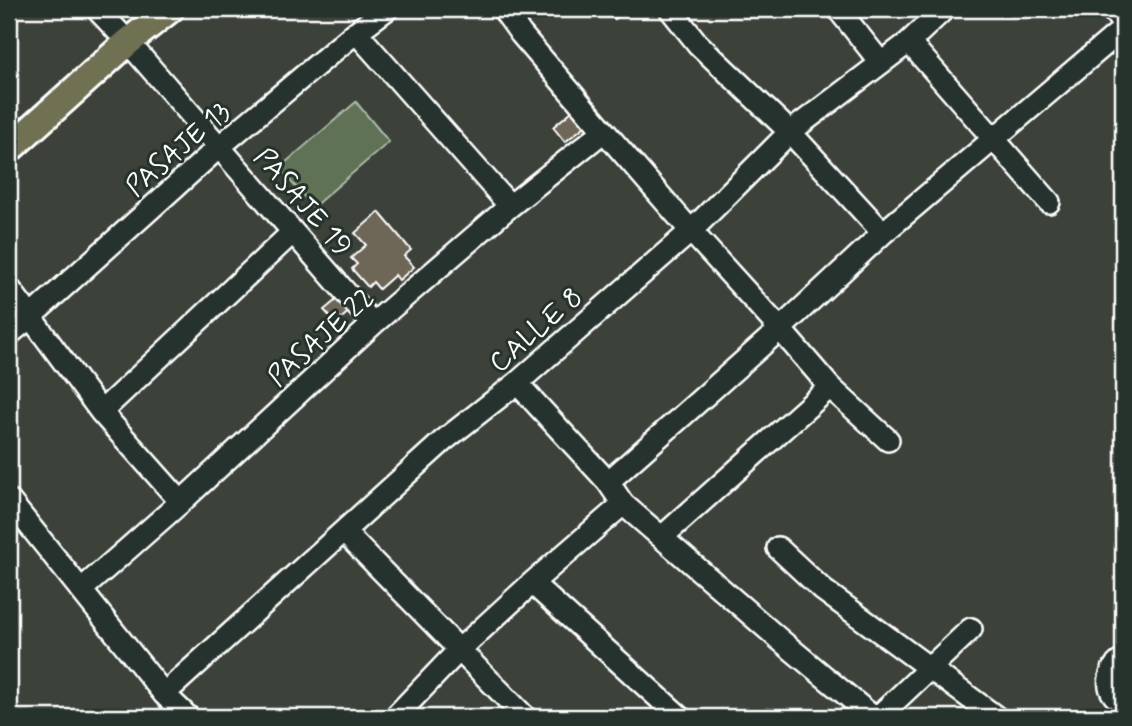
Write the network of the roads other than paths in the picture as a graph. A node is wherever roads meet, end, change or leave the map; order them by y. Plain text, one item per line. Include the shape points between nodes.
1 (97, 9) edge
2 (170, 9) edge
3 (387, 9) edge
4 (503, 9) edge
5 (670, 9) edge
6 (838, 9) edge
7 (944, 9) edge
8 (1111, 9) edge
9 (1123, 22) edge
10 (1123, 29) edge
11 (356, 32) junction
12 (128, 42) junction
13 (909, 42) junction
14 (881, 63) junction
15 (604, 131) junction
16 (790, 132) junction
17 (995, 139) junction
18 (219, 147) junction
19 (9, 149) edge
20 (1049, 202) dead end
21 (510, 206) junction
22 (691, 231) junction
23 (293, 232) junction
24 (883, 233) junction
25 (9, 288) edge
26 (29, 318) junction
27 (373, 324) junction
28 (780, 329) junction
29 (9, 334) edge
30 (517, 383) junction
31 (830, 387) junction
32 (101, 412) junction
33 (888, 440) dead end
34 (608, 482) junction
35 (9, 500) edge
36 (181, 502) junction
37 (623, 504) junction
38 (344, 532) junction
39 (662, 537) junction
40 (778, 548) dead end
41 (532, 583) junction
42 (81, 590) junction
43 (971, 629) dead end
44 (459, 650) junction
45 (1123, 660) edge
46 (930, 668) junction
47 (164, 694) junction
48 (1123, 703) edge
49 (188, 717) edge
50 (395, 717) edge
51 (525, 717) edge
52 (680, 717) edge
53 (875, 717) edge
54 (996, 717) edge

1 - 12 street, PASAJE 19
2 - 12 main road
3 - 11 street, PASAJE 13
4 - 15 street
5 - 16 street via 698,44
6 - 14 street
7 - 13 street, CALLE 8
8 - 9 street
10 - 17 street
11 - 18 street, PASAJE 13
11 - 21 street
12 - 18 street, PASAJE 19
12 - 19 main road
13 - 14 street, CALLE 8
13 - 17 street
14 - 16 street, CALLE 8
15 - 21 street, PASAJE 22
15 - 22 street
16 - 22 street, CALLE 8
16 - 24 street
17 - 20 street
17 - 24 street
18 - 23 street, PASAJE 19
18 - 26 street, PASAJE 13
21 - 27 street, PASAJE 22
22 - 28 street
22 - 30 street, CALLE 8
23 - 27 street, PASAJE 19
23 - 32 street
24 - 28 street
25 - 26 street
26 - 29 street, PASAJE 13
26 - 32 street
27 - 36 street, PASAJE 22
28 - 31 street
28 - 34 street
30 - 34 street
30 - 38 street, CALLE 8 via 443,442
31 - 33 street
31 - 39 street
32 - 36 street
34 - 37 street
35 - 42 street
36 - 42 street, PASAJE 22
37 - 39 street
37 - 41 street
38 - 44 street
38 - 47 street, CALLE 8
39 - 53 street
40 - 46 street via 823,590
41 - 44 street
41 - 52 street
42 - 47 street
43 - 46 street
44 - 50 street
44 - 51 street
45 - 48 street via 1115,664 1110,685
46 - 53 street
46 - 54 street
47 - 49 street

